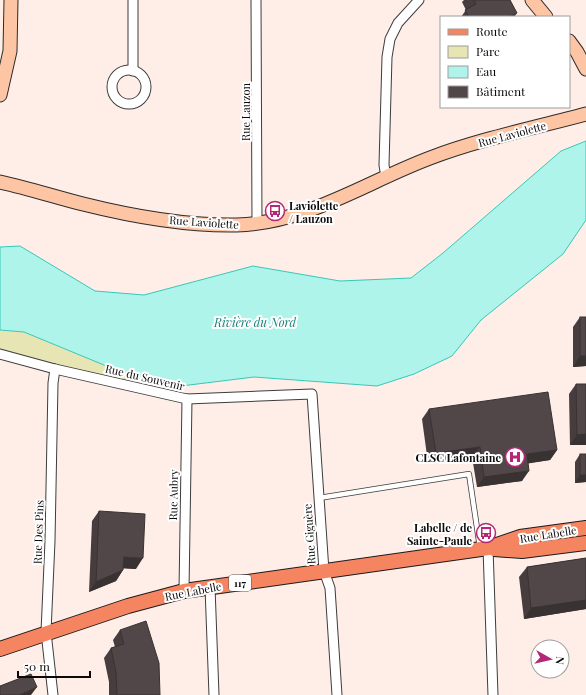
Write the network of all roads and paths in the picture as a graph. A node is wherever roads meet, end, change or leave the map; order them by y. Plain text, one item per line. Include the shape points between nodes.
1 (12, 0) edge
2 (133, 0) edge
3 (256, 0) edge
4 (419, 0) edge
5 (532, 0) edge
6 (545, 16) edge
7 (570, 42) edge
8 (586, 69) edge
9 (133, 71) dead end
10 (0, 95) edge
11 (586, 114) edge
12 (386, 177) junction
13 (0, 182) edge
14 (257, 223) junction
15 (0, 354) edge
16 (55, 369) junction
17 (312, 394) joint
18 (187, 399) junction
19 (319, 498) junction
20 (586, 528) edge
21 (586, 543) edge
22 (484, 549) junction
23 (324, 571) junction
24 (210, 587) junction
25 (184, 591) junction
26 (46, 632) junction
27 (0, 649) edge
28 (53, 695) edge
29 (214, 695) edge
30 (337, 695) edge
31 (493, 695) edge

1 - 10 street via 10,51
2 - 9 street
3 - 14 street, Rue Lauzon
4 - 12 street via 398,23 390,39 387,57 384,164
5 - 6 street
7 - 8 street
11 - 12 street, Rue Laviolette via 452,150
12 - 14 street, Rue Laviolette via 332,203 293,216
13 - 14 street, Rue Laviolette via 83,204 158,218 217,224
15 - 16 street, Rue du Souvenir
16 - 18 street, Rue du Souvenir
16 - 26 street, Rue Des Pins
17 - 18 street, Rue du Souvenir
17 - 19 street, Rue Giguère
18 - 25 street, Rue Aubry
19 - 22 lane via 469,474
19 - 23 street, Rue Giguère
20 - 22 main road, Rue Labelle / 117 via 520,537
21 - 22 main road, Rue Labelle / 117 via 522,551
22 - 23 main road, Rue Labelle / 117
22 - 31 street
23 - 24 main road, Rue Labelle / 117
23 - 30 street, Rue Giguère via 330,588
24 - 25 main road, Rue Labelle / 117
24 - 29 street
25 - 26 main road, Rue Labelle / 117
26 - 27 main road, Rue Labelle / 117
26 - 28 street, Rue Des Pins

